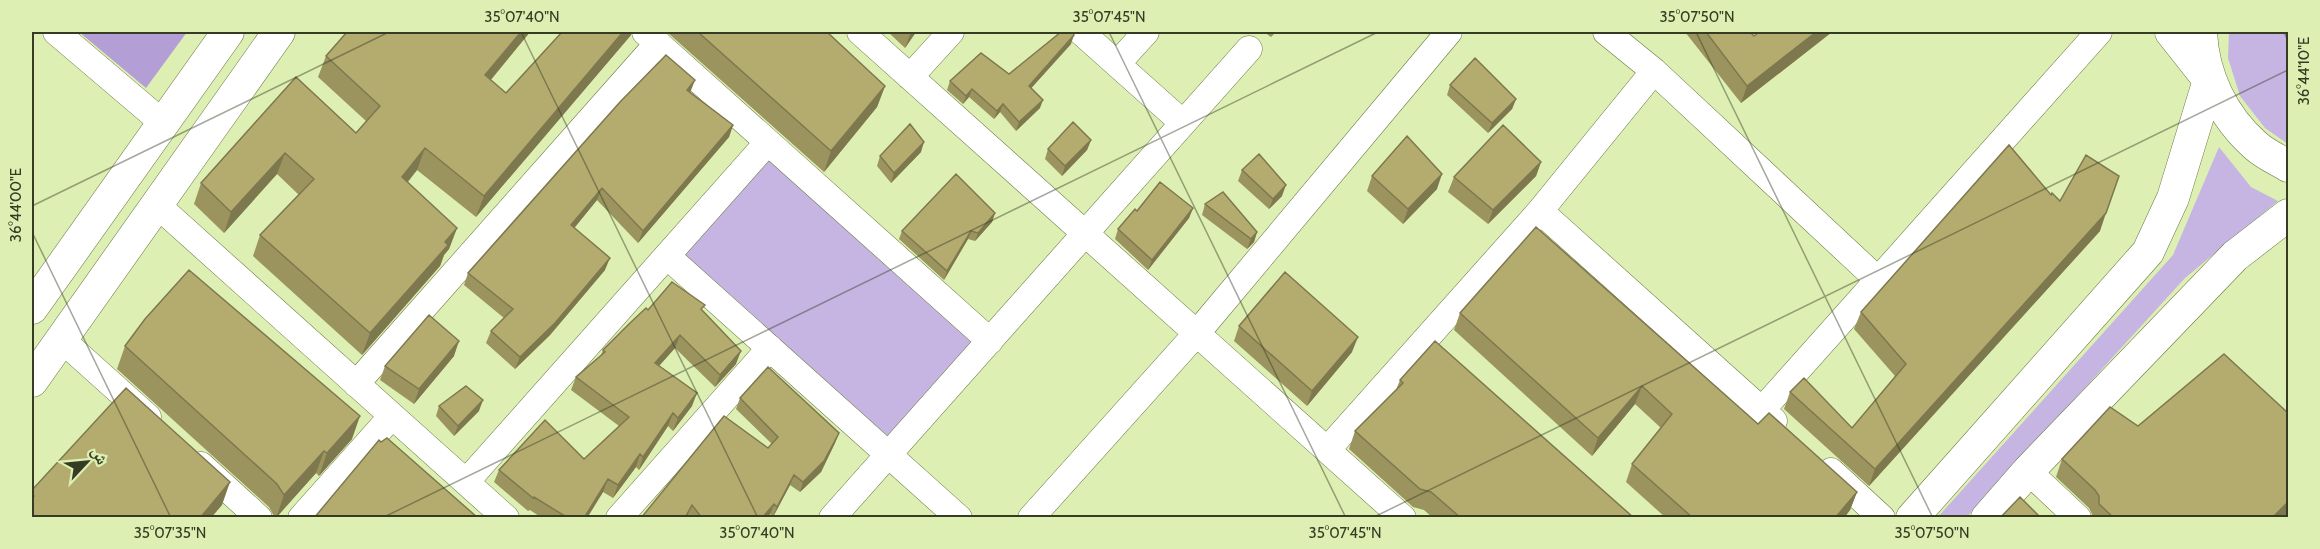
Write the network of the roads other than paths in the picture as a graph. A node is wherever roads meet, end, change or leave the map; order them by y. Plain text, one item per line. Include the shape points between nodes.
1 (56, 32) edge
2 (228, 32) edge
3 (279, 32) edge
4 (860, 32) edge
5 (951, 32) edge
6 (1081, 32) edge
7 (1146, 32) edge
8 (1449, 32) edge
9 (1606, 32) edge
10 (2099, 32) edge
11 (2171, 32) edge
12 (2201, 32) edge
13 (652, 38) edge
14 (1249, 50) dead end
15 (1117, 64) junction
16 (1654, 71) junction
17 (910, 77) junction
18 (2209, 80) junction
19 (163, 123) junction
20 (1184, 123) junction
21 (768, 142) junction
22 (2289, 166) edge
23 (156, 204) junction
24 (1540, 211) junction
25 (2289, 214) edge
26 (1085, 234) junction
27 (667, 256) junction
28 (1878, 280) junction
29 (32, 308) edge
30 (1197, 333) junction
31 (61, 339) junction
32 (990, 340) junction
33 (770, 348) junction
34 (32, 381) edge
35 (356, 384) junction
36 (1762, 410) junction
37 (392, 416) junction
38 (1791, 436) edge
39 (1327, 450) junction
40 (889, 454) junction
41 (1817, 459) edge
42 (2028, 471) junction
43 (466, 482) junction
44 (259, 518) edge
45 (301, 518) edge
46 (506, 518) edge
47 (619, 518) edge
48 (832, 518) edge
49 (959, 518) edge
50 (1031, 518) edge
51 (1403, 518) edge
52 (1882, 518) edge
53 (1912, 518) edge
54 (1987, 518) edge
55 (2078, 518) edge

1 - 19 street
2 - 19 main road
3 - 23 main road
4 - 17 street
5 - 17 street
6 - 15 street
7 - 15 street
8 - 30 street
9 - 16 street
10 - 28 street
11 - 18 main road
12 - 18 main road
13 - 21 street
13 - 35 street
14 - 20 street
15 - 20 street
16 - 24 street
16 - 28 street
17 - 26 street
18 - 22 main road via 2229,117 2257,148
18 - 53 main road via 2173,198 2148,252
19 - 29 main road
20 - 26 street
21 - 27 street
21 - 32 street
23 - 31 main road
23 - 35 street
24 - 36 street
24 - 39 street
25 - 42 main road via 2235,256
26 - 30 street
26 - 32 street
27 - 33 street
27 - 43 street
28 - 36 street
30 - 39 street
30 - 50 street
31 - 34 main road
31 - 44 street
32 - 40 street
33 - 40 street
33 - 47 street
35 - 37 street
36 - 38 street
37 - 43 street
37 - 45 street
39 - 51 street
40 - 48 street
40 - 49 street
41 - 52 street
42 - 54 main road
42 - 55 street
43 - 46 street

